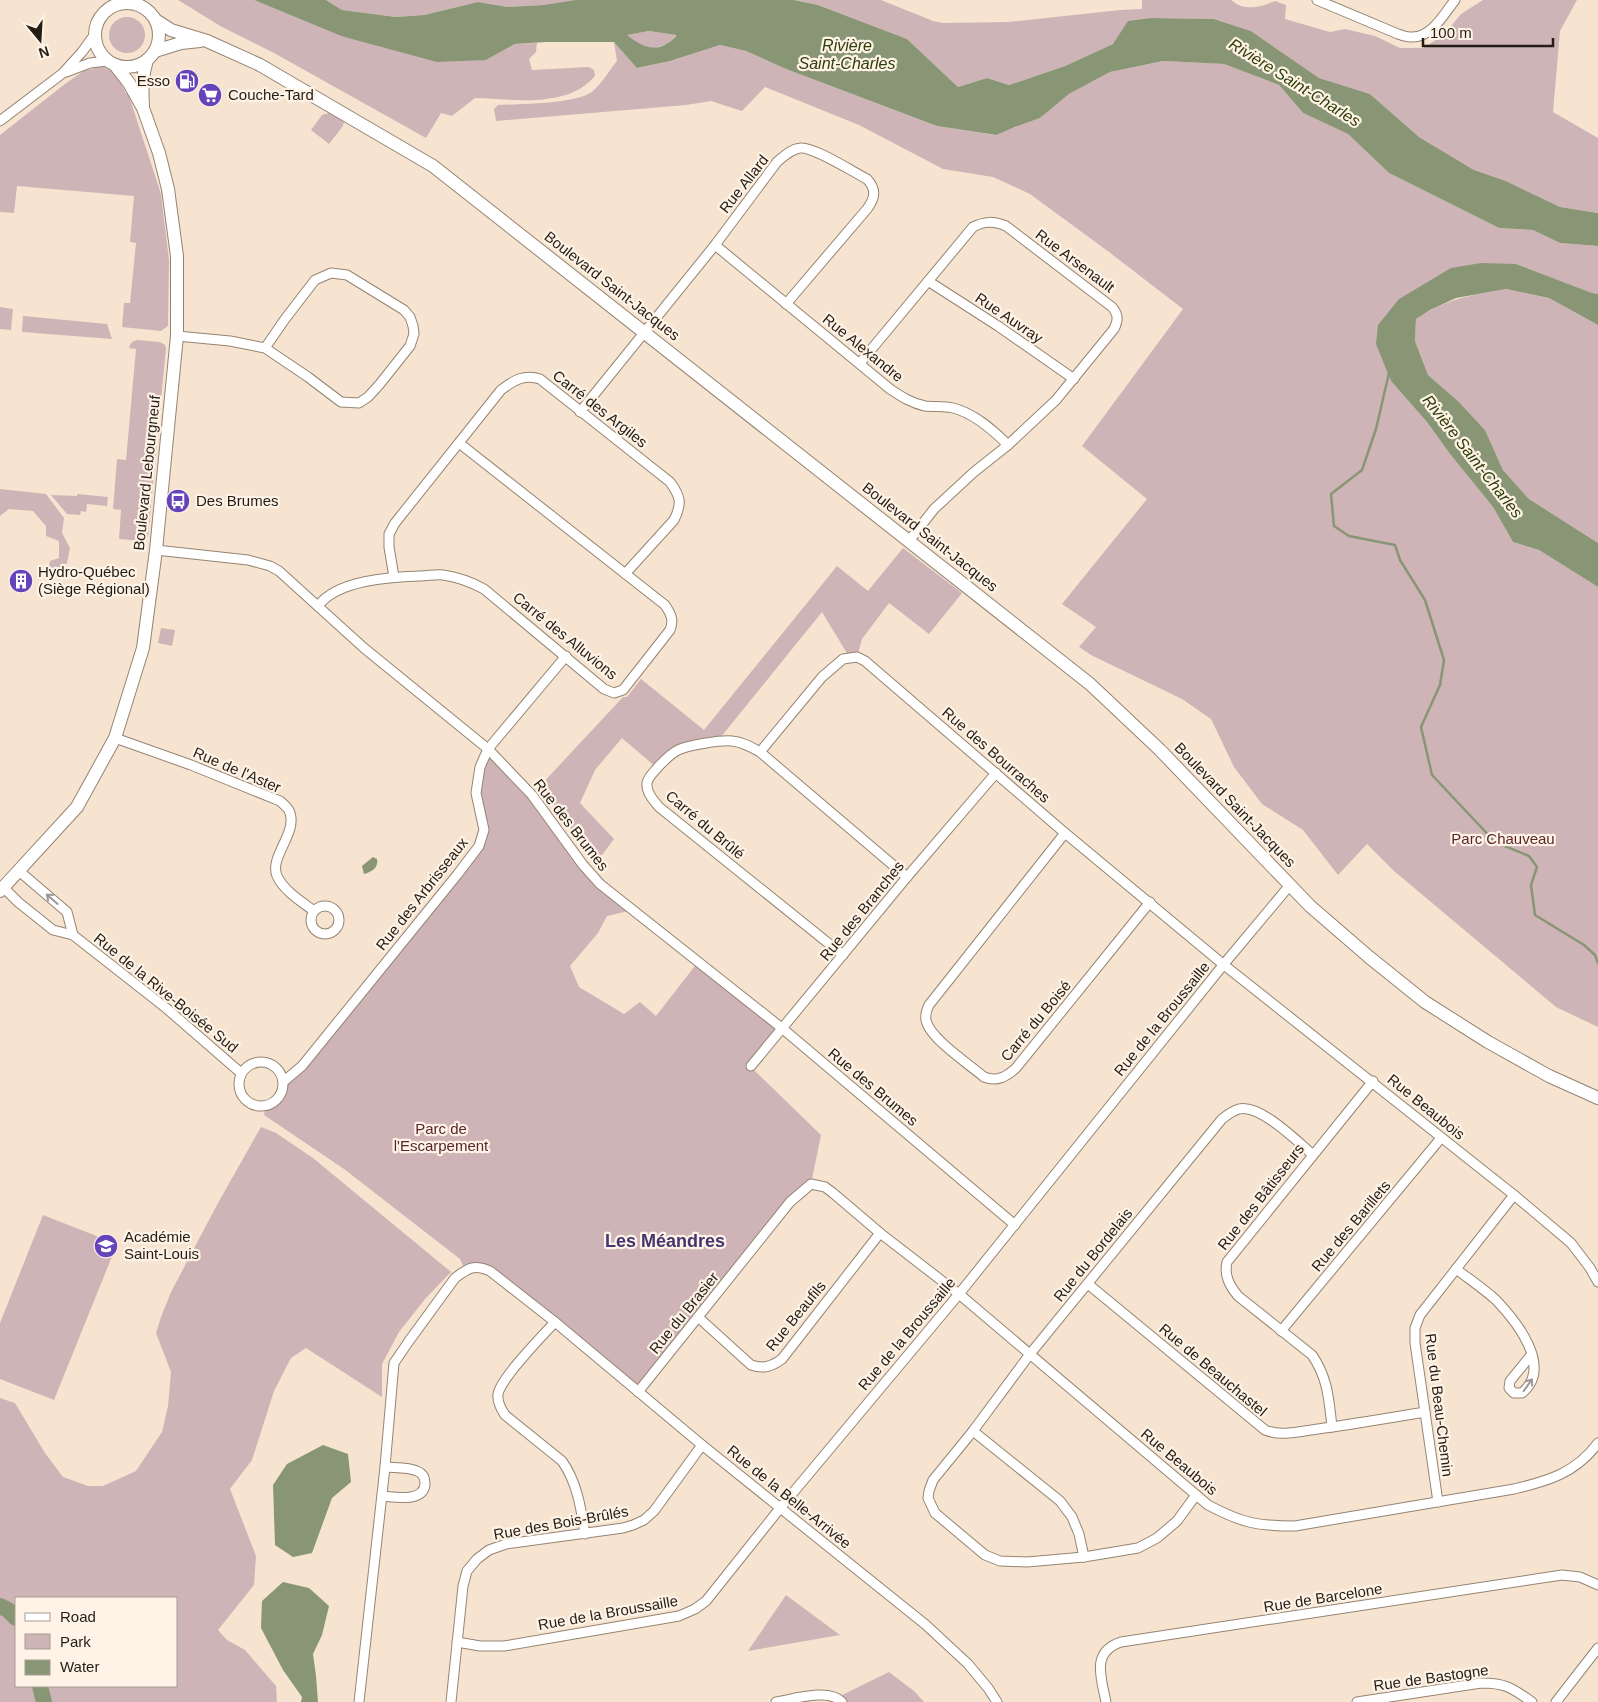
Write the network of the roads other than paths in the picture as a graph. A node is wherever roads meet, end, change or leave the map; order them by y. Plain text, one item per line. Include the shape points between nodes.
1 (100, 0) edge
2 (1318, 0) edge
3 (1455, 0) edge
4 (133, 2) edge
5 (156, 21) junction
6 (96, 27) junction
7 (207, 41) junction
8 (151, 56) junction
9 (111, 63) junction
10 (63, 73) junction
11 (143, 108) junction
12 (0, 121) edge
13 (715, 245) junction
14 (928, 281) junction
15 (786, 304) junction
16 (644, 333) junction
17 (177, 336) junction
18 (265, 348) junction
19 (860, 363) junction
20 (1074, 379) junction
21 (580, 412) junction
22 (459, 443) junction
23 (1008, 445) junction
24 (909, 541) junction
25 (156, 550) junction
26 (625, 574) junction
27 (394, 577) junction
28 (318, 606) junction
29 (566, 656) junction
30 (115, 738) junction
31 (488, 748) junction
32 (760, 752) junction
33 (996, 773) junction
34 (1065, 833) junction
35 (19, 871) junction
36 (907, 877) junction
37 (1290, 885) junction
38 (2, 889) edge
39 (1150, 902) junction
40 (314, 911) dead end
41 (73, 935) junction
42 (843, 955) junction
43 (1224, 965) junction
44 (783, 1029) junction
45 (751, 1066) dead end
46 (242, 1073) junction
47 (1373, 1081) junction
48 (283, 1082) junction
49 (1598, 1098) edge
50 (1442, 1138) junction
51 (1312, 1154) junction
52 (811, 1184) joint
53 (1514, 1194) junction
54 (1015, 1225) junction
55 (880, 1233) junction
56 (1456, 1269) junction
57 (1598, 1282) edge
58 (1088, 1284) junction
59 (959, 1294) junction
60 (698, 1317) junction
61 (554, 1322) junction
62 (1281, 1331) junction
63 (1030, 1354) junction
64 (1532, 1354) dead end
65 (638, 1392) junction
66 (1425, 1412) junction
67 (1332, 1427) junction
68 (973, 1431) junction
69 (1598, 1443) edge
70 (702, 1445) junction
71 (385, 1467) junction
72 (1196, 1495) junction
73 (382, 1496) junction
74 (1438, 1502) junction
75 (781, 1508) junction
76 (585, 1534) junction
77 (1084, 1557) junction
78 (1598, 1585) edge
79 (457, 1642) junction
80 (1598, 1648) edge
81 (359, 1702) edge
82 (451, 1702) edge
83 (776, 1702) edge
84 (842, 1702) edge
85 (997, 1702) edge
86 (1106, 1702) edge
87 (1357, 1702) edge
88 (1532, 1702) edge
89 (1556, 1702) edge

1 - 6 street
2 - 3 street via 1410,37 1422,35 1433,28
4 - 5 street
4 - 6 street via 118,4 103,14
5 - 7 street, Boulevard Saint-Jacques via 171,30
5 - 8 street via 159,36
6 - 9 street via 97,46
6 - 10 street via 82,52
7 - 8 street, Boulevard Saint-Jacques via 181,43
7 - 16 street, Boulevard Saint-Jacques via 267,69 433,166
8 - 9 street via 135,66
8 - 11 street, Boulevard Lebourgneuf via 143,72
9 - 10 street via 90,62
9 - 11 street, Boulevard Lebourgneuf via 129,83
10 - 12 street
11 - 17 street, Boulevard Lebourgneuf via 168,189 177,256
13 - 15 street, Rue Alexandre
13 - 15 street, Rue Allard via 788,152 801,148 812,150 866,179 872,185 873,200
13 - 16 street, Rue Allard
14 - 19 street, Rue Arsenault
14 - 20 street, Rue Auvray
14 - 20 street, Rue Arsenault via 973,227 982,222 1006,226 1112,307 1117,315 1114,329
15 - 19 street, Rue Alexandre
16 - 21 street, Rue Allard
16 - 24 street, Boulevard Saint-Jacques
17 - 18 street
17 - 25 street, Boulevard Lebourgneuf
18 - 18 street via 341,402 359,402 374,391 410,346 414,334 410,317 404,310 347,275 330,273 315,280
19 - 23 street, Rue Alexandre via 908,401 953,408 977,419
20 - 23 street, Rue Arsenault
21 - 22 street, Carré des Argiles via 540,379 522,377 501,390
21 - 26 street, Carré des Argiles via 670,482 680,501 674,520
22 - 26 street, Carré des Alluvions
22 - 27 street, Carré des Argiles via 389,534
23 - 24 street, Rue Arsenault via 934,509
24 - 37 street, Boulevard Saint-Jacques via 1090,684 1160,750
25 - 28 street, Rue des Brumes via 248,560 270,566
25 - 30 street, Boulevard Lebourgneuf via 142,651
26 - 29 street, Carré des Alluvions via 665,605 672,618 670,630 623,690 614,693 604,689
27 - 28 street, Carré des Alluvions via 336,592
27 - 29 street, Carré des Alluvions via 442,575 466,580 484,589
28 - 31 street, Rue des Brumes via 364,648
29 - 31 street, Rue des Arbrisseaux
30 - 35 street, Boulevard Lebourgneuf via 77,807
30 - 40 street, Rue de l'Aster via 280,801 290,812 291,826 276,865 276,875 283,886
31 - 44 street, Rue des Brumes via 532,796 600,884
31 - 48 street, Rue des Arbrisseaux via 480,767 476,793 484,830 479,846 307,1058
32 - 33 street, Rue des Bourraches via 822,677 843,659 857,657
32 - 36 street, Carré du Brûlé
32 - 42 street, Carré du Brûlé via 747,744 731,741 680,749 652,773 647,789 659,806
33 - 34 street, Rue des Bourraches
33 - 36 street, Rue des Branches
34 - 39 street, Rue des Bourraches
34 - 39 street, Carré du Boisé via 928,1005 926,1022 934,1036 984,1076 990,1079 1007,1076
35 - 38 street, Boulevard Lebourgneuf
41 -> 35 street, Rue de la Rive-Boisée Sud via 67,912
36 - 42 street, Rue des Branches
37 - 43 street, Rue de la Broussaille
37 - 49 street, Boulevard Saint-Jacques via 1310,906 1425,1002 1548,1076
38 - 41 street, Rue de la Rive-Boisée Sud via 53,930
39 - 43 street, Rue des Bourraches
41 - 46 street, Rue de la Rive-Boisée Sud
42 - 44 street, Rue des Branches
43 - 47 street, Rue Beaubois
43 - 54 street, Rue de la Broussaille
44 - 45 street, Rue des Branches
44 - 54 street, Rue des Brumes
46 - 48 street via 248,1065 267,1062 276,1067
46 - 48 street via 241,1093 256,1105 276,1100
47 - 50 street, Rue Beaubois
47 - 51 street, Rue des Bâtisseurs
50 - 53 street, Rue Beaubois
50 - 62 street, Rue des Barillets
51 - 58 street, Rue du Bordelais via 1267,1117 1241,1108 1231,1112
51 - 62 street, Rue des Bâtisseurs via 1225,1270 1238,1296
52 - 55 street, Rue Beaubois via 825,1187
52 - 60 street, Rue du Brasier via 790,1202
53 - 56 street, Rue du Beau-Chemin
53 - 57 street, Rue Beaubois via 1571,1243
54 - 59 street, Rue de la Broussaille
55 - 59 street, Rue Beaubois
55 - 60 street, Rue Beaufils via 775,1364 760,1368 751,1365
56 - 64 street via 1496,1300 1521,1331
56 - 66 street, Rue du Beau-Chemin via 1420,1315 1415,1328
58 - 63 street, Rue du Bordelais
58 - 67 street, Rue de Beauchastel via 1265,1430 1281,1434
59 - 63 street, Rue Beaubois
59 - 75 street, Rue de la Broussaille
60 - 65 street, Rue du Brasier
61 - 65 street, Rue de la Belle-Arrivée
61 - 71 street, Rue de la Belle-Arrivée via 490,1271 474,1267 455,1278 394,1363
61 - 76 street via 501,1384 498,1400 505,1415 562,1461 569,1471 582,1510
62 - 67 street, Rue des Bâtisseurs via 1312,1355 1319,1365 1324,1376
63 - 68 street, Rue du Bordelais
63 - 72 street, Rue Beaubois
65 - 70 street, Rue de la Belle-Arrivée
66 - 67 street, Rue de Beauchastel
66 - 74 street, Rue du Beau-Chemin
68 - 77 street via 1060,1501 1072,1517
68 - 77 street, Rue du Bordelais via 933,1480 928,1498 935,1513 984,1555 1000,1561
69 - 74 street, Rue Beaubois via 1590,1455 1571,1470 1545,1481
70 - 75 street, Rue de la Belle-Arrivée
70 - 76 street, Rue des Bois-Brûlés via 644,1520 623,1528
71 - 73 street, Rue de la Belle-Arrivée
71 - 73 street via 415,1470 426,1481 418,1495 406,1499
72 - 74 street, Rue Beaubois via 1226,1515 1267,1526 1295,1526
72 - 77 street via 1177,1521 1157,1538 1138,1548
73 - 81 street, Rue de la Belle-Arrivée
75 - 79 street, Rue de la Broussaille via 720,1585 695,1610 679,1616 504,1646
75 - 85 street, Rue de la Belle-Arrivée via 940,1638 968,1664
76 - 79 street, Rue des Bois-Brûlés via 506,1544 488,1550 477,1559 467,1571 463,1586
78 - 86 street, Rue de Barcelone via 1580,1577 1562,1576 1121,1642 1106,1650 1100,1664
79 - 82 street, Rue des Bois-Brûlés
80 - 89 street
83 - 84 street via 827,1695 838,1697
87 - 88 street, Rue de Bastogne via 1497,1683 1509,1686

